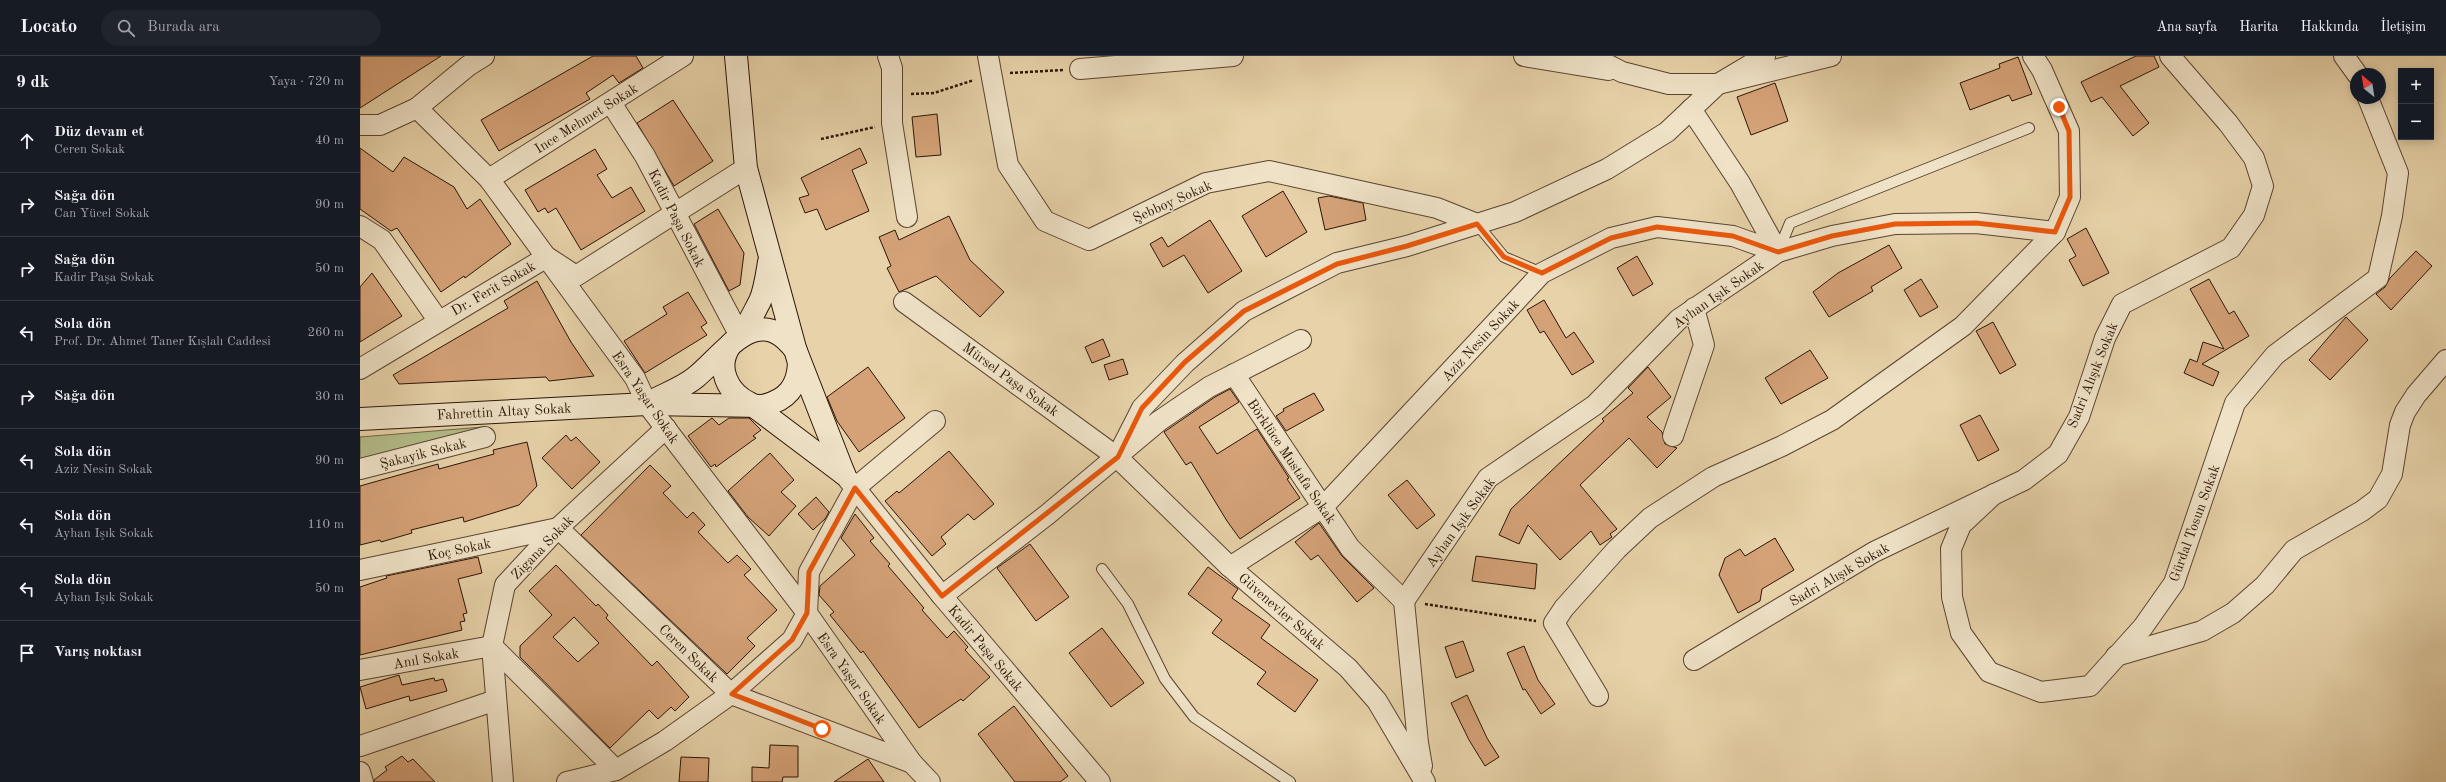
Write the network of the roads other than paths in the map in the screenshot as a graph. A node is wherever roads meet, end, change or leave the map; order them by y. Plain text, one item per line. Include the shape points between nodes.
1 (484, 56) edge
2 (683, 56) edge
3 (736, 56) edge
4 (888, 56) edge
5 (988, 56) edge
6 (1233, 56) edge
7 (1524, 56) edge
8 (1591, 56) edge
9 (1765, 56) edge
10 (1831, 56) edge
11 (2033, 56) edge
12 (2170, 56) edge
13 (2344, 56) edge
14 (2353, 68) edge
15 (1080, 69) dead end
16 (1622, 72) junction
17 (1718, 84) junction
18 (611, 103) junction
19 (2370, 104) edge
20 (417, 108) junction
21 (1691, 109) junction
22 (360, 125) edge
23 (2029, 128) dead end
24 (746, 168) junction
25 (489, 179) junction
26 (674, 214) junction
27 (906, 217) dead end
28 (1477, 224) junction
29 (360, 226) edge
30 (2055, 232) junction
31 (1778, 252) junction
32 (547, 256) junction
33 (770, 259) junction
34 (1542, 273) junction
35 (904, 302) dead end
36 (1694, 308) junction
37 (438, 320) junction
38 (740, 336) junction
39 (1301, 340) dead end
40 (796, 351) junction
41 (2446, 360) edge
42 (360, 369) edge
43 (1234, 374) junction
44 (647, 404) junction
45 (751, 404) junction
46 (360, 419) edge
47 (935, 421) dead end
48 (666, 428) junction
49 (1673, 436) dead end
50 (485, 437) dead end
51 (1118, 457) junction
52 (360, 469) edge
53 (849, 481) junction
54 (1994, 494) junction
55 (1323, 507) junction
56 (558, 528) junction
57 (1230, 567) junction
58 (1102, 569) dead end
59 (360, 570) edge
60 (942, 596) junction
61 (1404, 602) junction
62 (807, 613) junction
63 (492, 646) junction
64 (2114, 657) junction
65 (1694, 660) dead end
66 (360, 670) edge
67 (732, 694) junction
68 (1598, 696) dead end
69 (496, 700) junction
70 (360, 746) edge
71 (912, 763) junction
72 (616, 770) junction
73 (360, 772) edge
74 (363, 782) edge
75 (503, 782) edge
76 (567, 782) edge
77 (930, 782) edge
78 (1100, 782) edge
79 (1290, 782) edge
80 (1425, 782) edge

1 - 20 street
2 - 18 street, Ince Mehmet Sokak
3 - 24 street
4 - 27 street via 892,68 892,123
5 - 28 street, Şebboy Sokak via 1008,165 1045,221 1088,240 1206,183 1269,171 1438,208
6 - 15 street
7 - 16 street
8 - 16 street
9 - 17 street
10 - 17 street
11 - 30 street via 2042,70 2069,131 2070,197
12 - 54 street, Sadri Alışık Sokak via 2228,123 2254,158 2263,186 2254,215 2231,248 2122,304 2106,338 2079,417 2058,454 2024,480
13 - 14 street
16 - 17 street via 1669,84
17 - 21 street
18 - 25 street, Ince Mehmet Sokak
18 - 26 street, Kadir Paşa Sokak via 645,156
19 - 64 street, Gürdal Tosun Sokak via 2398,173 2392,216 2378,278 2275,355 2235,403 2174,583 2143,627
20 - 22 street via 380,125
20 - 25 street, Esra Yaşar Sokak
21 - 28 street via 1667,132 1607,169 1515,212
21 - 31 street via 1740,183
23 - 31 lane via 1790,223
24 - 26 street, Dr. Ferit Sokak
24 - 33 street
25 - 32 street, Esra Yaşar Sokak
26 - 32 street, Dr. Ferit Sokak via 576,276
26 - 38 street, Kadir Paşa Sokak
28 - 34 lane via 1504,257
28 - 51 street via 1337,264 1244,311 1185,362 1142,408
29 - 37 street via 382,240
30 - 31 street, Ayhan Işık Sokak via 1976,223 1895,224 1832,236
30 - 68 street via 1963,326 1832,420 1713,477 1650,518 1617,549 1564,608 1554,624
31 - 34 street, Aziz Nesin Sokak via 1733,236 1657,227 1611,238
31 - 36 street, Ayhan Işık Sokak
32 - 37 street, Dr. Ferit Sokak
32 - 44 street, Esra Yaşar Sokak via 635,378
33 - 38 street via 761,299
33 - 40 street
34 - 55 street, Aziz Nesin Sokak
35 - 51 street, Mürsel Paşa Sokak
36 - 49 street via 1704,345
36 - 61 street, Ayhan Işık Sokak via 1678,319 1595,404 1488,478
37 - 42 street, Dr. Ferit Sokak
38 - 40 street via 752,330 778,333 788,340
38 - 44 street via 694,378
38 - 45 street, Kadir Paşa Sokak via 731,344 725,355 724,374 731,390 740,399
39 - 43 street
40 - 45 street, Fahrettin Altay Sokak via 799,369 794,387 776,403 764,406
40 - 53 street, Kadir Paşa Sokak
41 - 64 street via 2405,412 2400,425 2392,474 2378,499 2294,550 2265,586 2233,613 2202,631
43 - 51 street via 1209,387 1159,421
43 - 55 street, Börklüce Mustafa Sokak
44 - 45 street, Fahrettin Altay Sokak
44 - 46 street, Fahrettin Altay Sokak
44 - 48 street, Esra Yaşar Sokak
45 - 53 street, Kadir Paşa Sokak
47 - 53 street
48 - 56 street, Zigana Sokak
48 - 62 street, Esra Yaşar Sokak
50 - 52 street, Şakayik Sokak
51 - 57 street, Güvenevler Sokak
51 - 60 street
53 - 60 street, Kadir Paşa Sokak
53 - 62 street via 809,572
54 - 64 street, Gürdal Tosun Sokak via 1961,526 1951,549 1952,597 1961,633 1989,672 2041,692 2090,686
54 - 65 street, Sadri Alışık Sokak via 1874,552
55 - 57 street, Aziz Nesin Sokak
55 - 61 street, Börklüce Mustafa Sokak via 1350,548
56 - 59 street, Koç Sokak
56 - 63 street, Zigana Sokak via 504,585
56 - 67 street, Ceren Sokak
57 - 80 street, Güvenevler Sokak via 1348,668 1377,701
58 - 79 lane via 1128,604 1165,679 1194,717
60 - 78 street, Kadir Paşa Sokak
61 - 80 street via 1418,744
62 - 67 street via 792,640
62 - 71 street, Esra Yaşar Sokak
63 - 66 street, Anıl Sokak
63 - 69 street, Zigana Sokak
63 - 72 street
67 - 71 street, Ceren Sokak
67 - 72 street via 665,741
69 - 70 street
69 - 75 street, Zigana Sokak
71 - 77 street, Esra Yaşar Sokak
72 - 76 street
73 - 74 street

